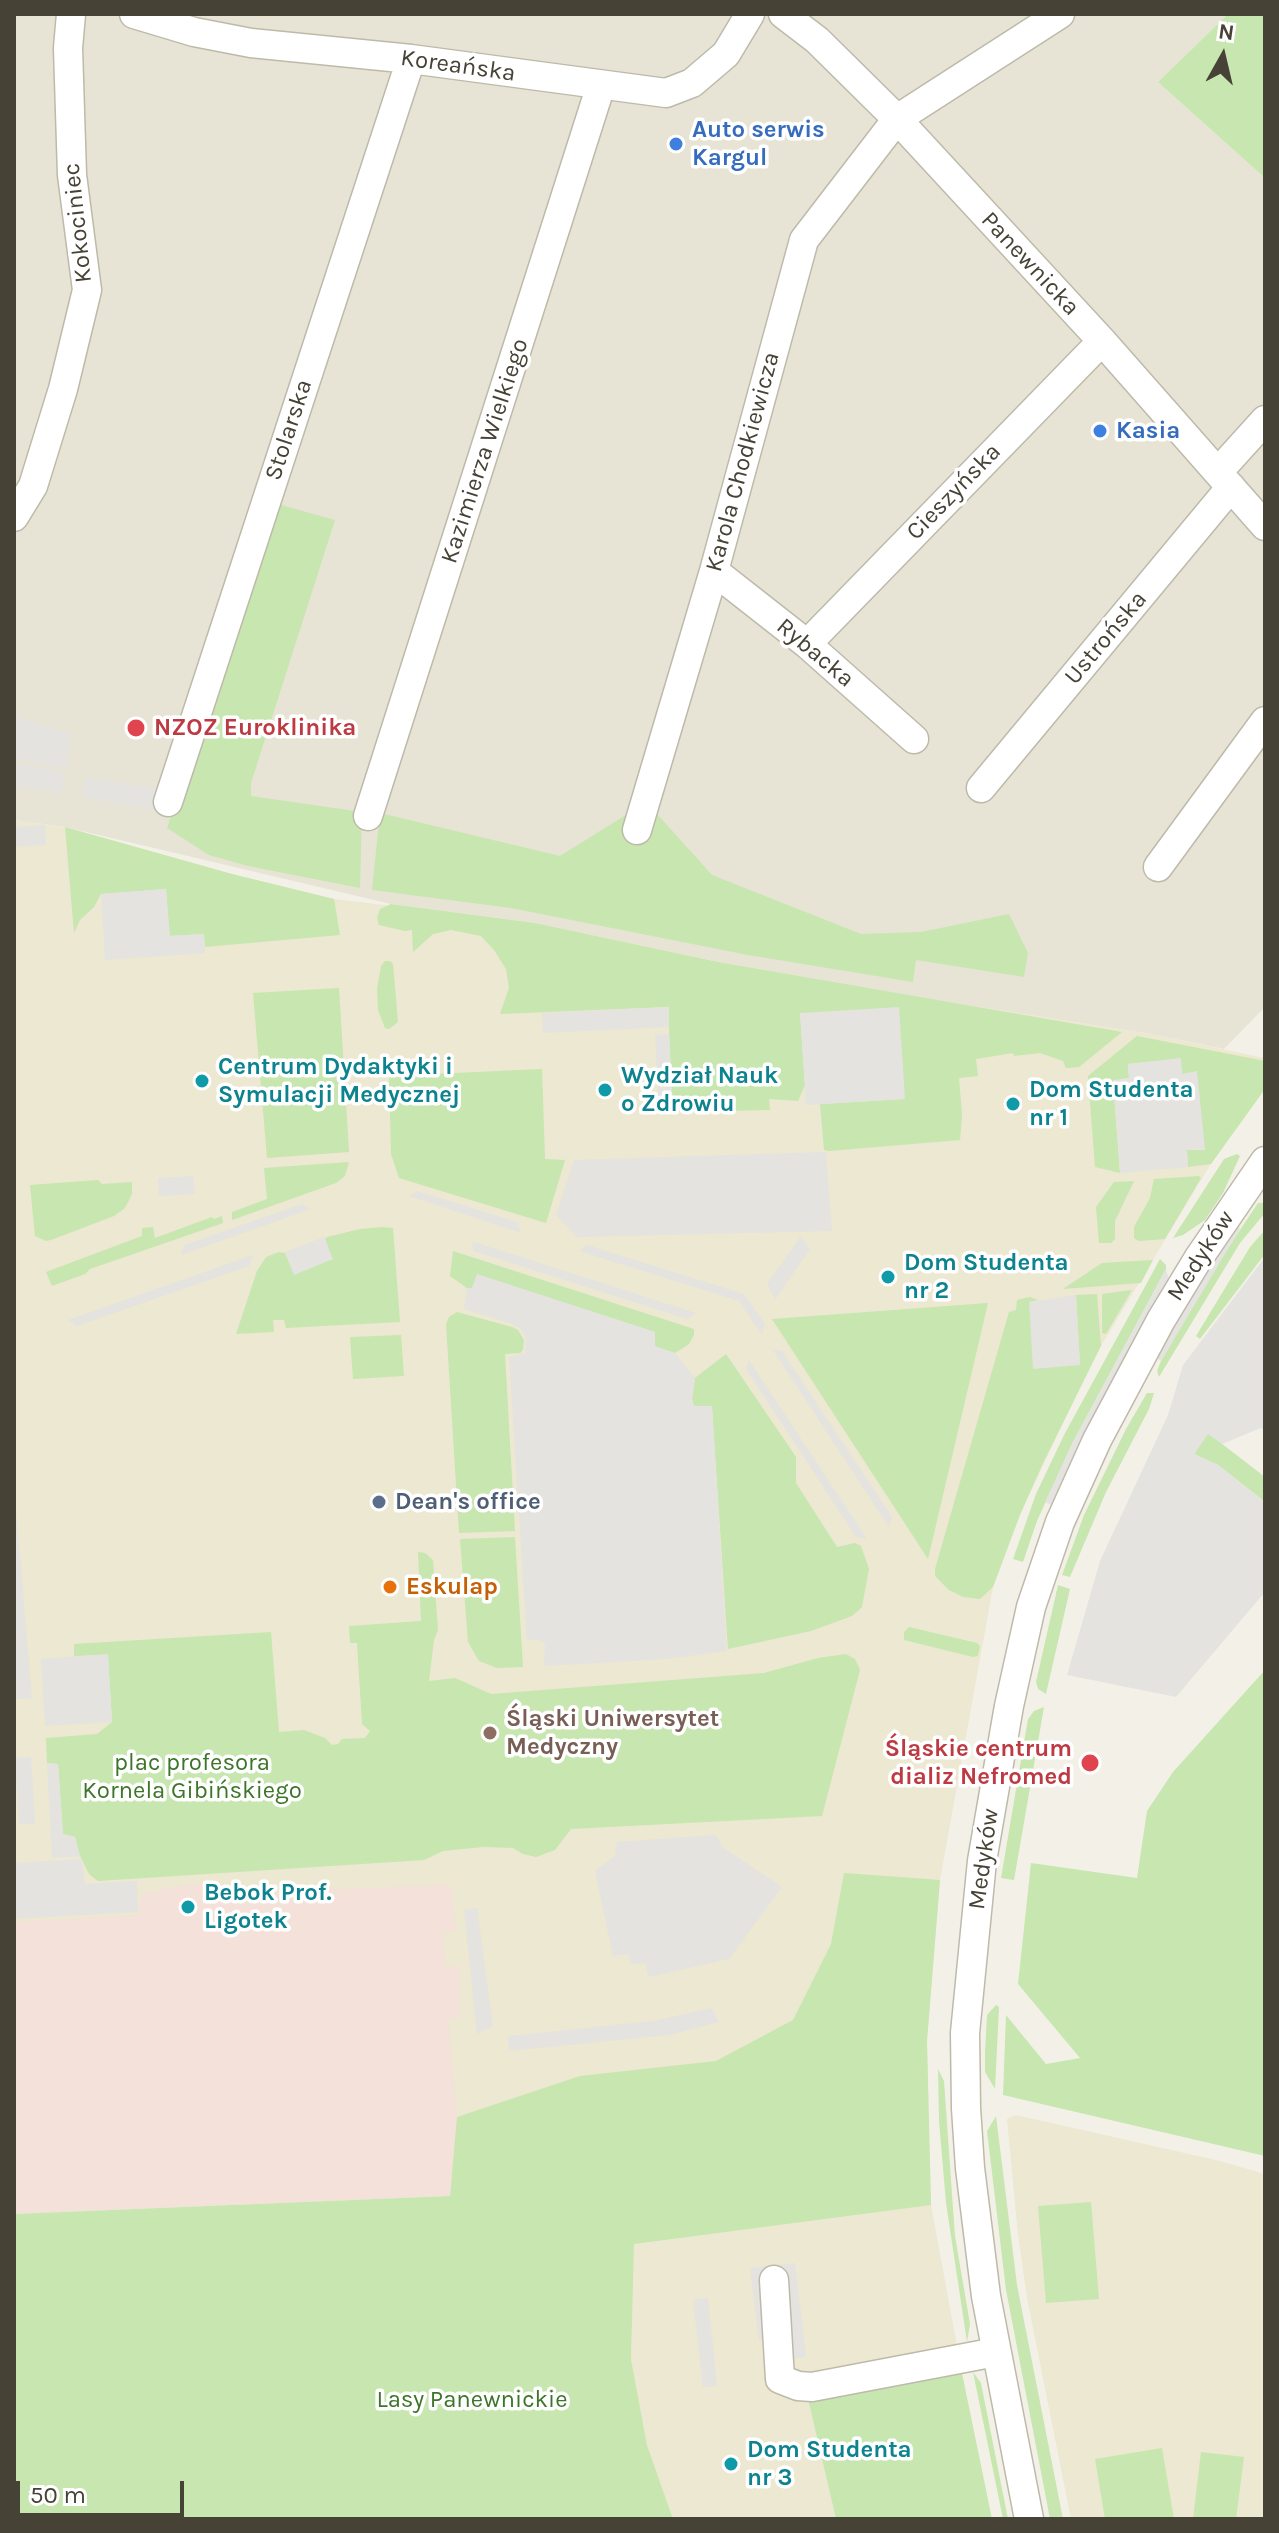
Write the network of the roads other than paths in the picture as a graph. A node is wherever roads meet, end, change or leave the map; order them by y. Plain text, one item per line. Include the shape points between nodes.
1 (71, 14) edge
2 (134, 14) edge
3 (750, 14) edge
4 (783, 14) edge
5 (1060, 14) edge
6 (411, 59) junction
7 (601, 85) junction
8 (897, 119) junction
9 (1102, 341) junction
10 (1265, 420) edge
11 (1224, 479) junction
12 (14, 517) edge
13 (1265, 526) edge
14 (714, 571) junction
15 (807, 644) junction
16 (1265, 721) edge
17 (914, 739) dead end
18 (981, 788) dead end
19 (168, 802) dead end
20 (368, 816) dead end
21 (637, 830) dead end
22 (1158, 867) dead end
23 (1265, 1161) edge
24 (774, 2280) dead end
25 (996, 2352) junction
26 (1029, 2519) edge

1 - 12 street, Kokociniec via 72,175 87,290 33,486
2 - 6 street, Koreańska via 251,43
3 - 7 street, Koreańska via 726,54 692,83 666,93
4 - 8 street, Panewnicka
5 - 8 street, Karola Chodkiewicza
6 - 7 street, Koreańska
6 - 19 street, Stolarska
7 - 20 street, Kazimierza Wielkiego
8 - 9 street, Panewnicka
8 - 14 street, Karola Chodkiewicza via 804,240
9 - 11 street, Panewnicka
9 - 15 street, Cieszyńska
10 - 11 street, Ustrońska
11 - 13 street, Panewnicka
11 - 18 street, Ustrońska
14 - 15 street, Rybacka
14 - 21 street, Karola Chodkiewicza
15 - 17 street, Rybacka
16 - 22 street
23 - 25 street, Medyków via 1198,1259 1097,1440 1050,1548 1024,1640 982,1861 965,2033 970,2168
24 - 25 street via 780,2379 798,2386
25 - 26 street, Medyków

